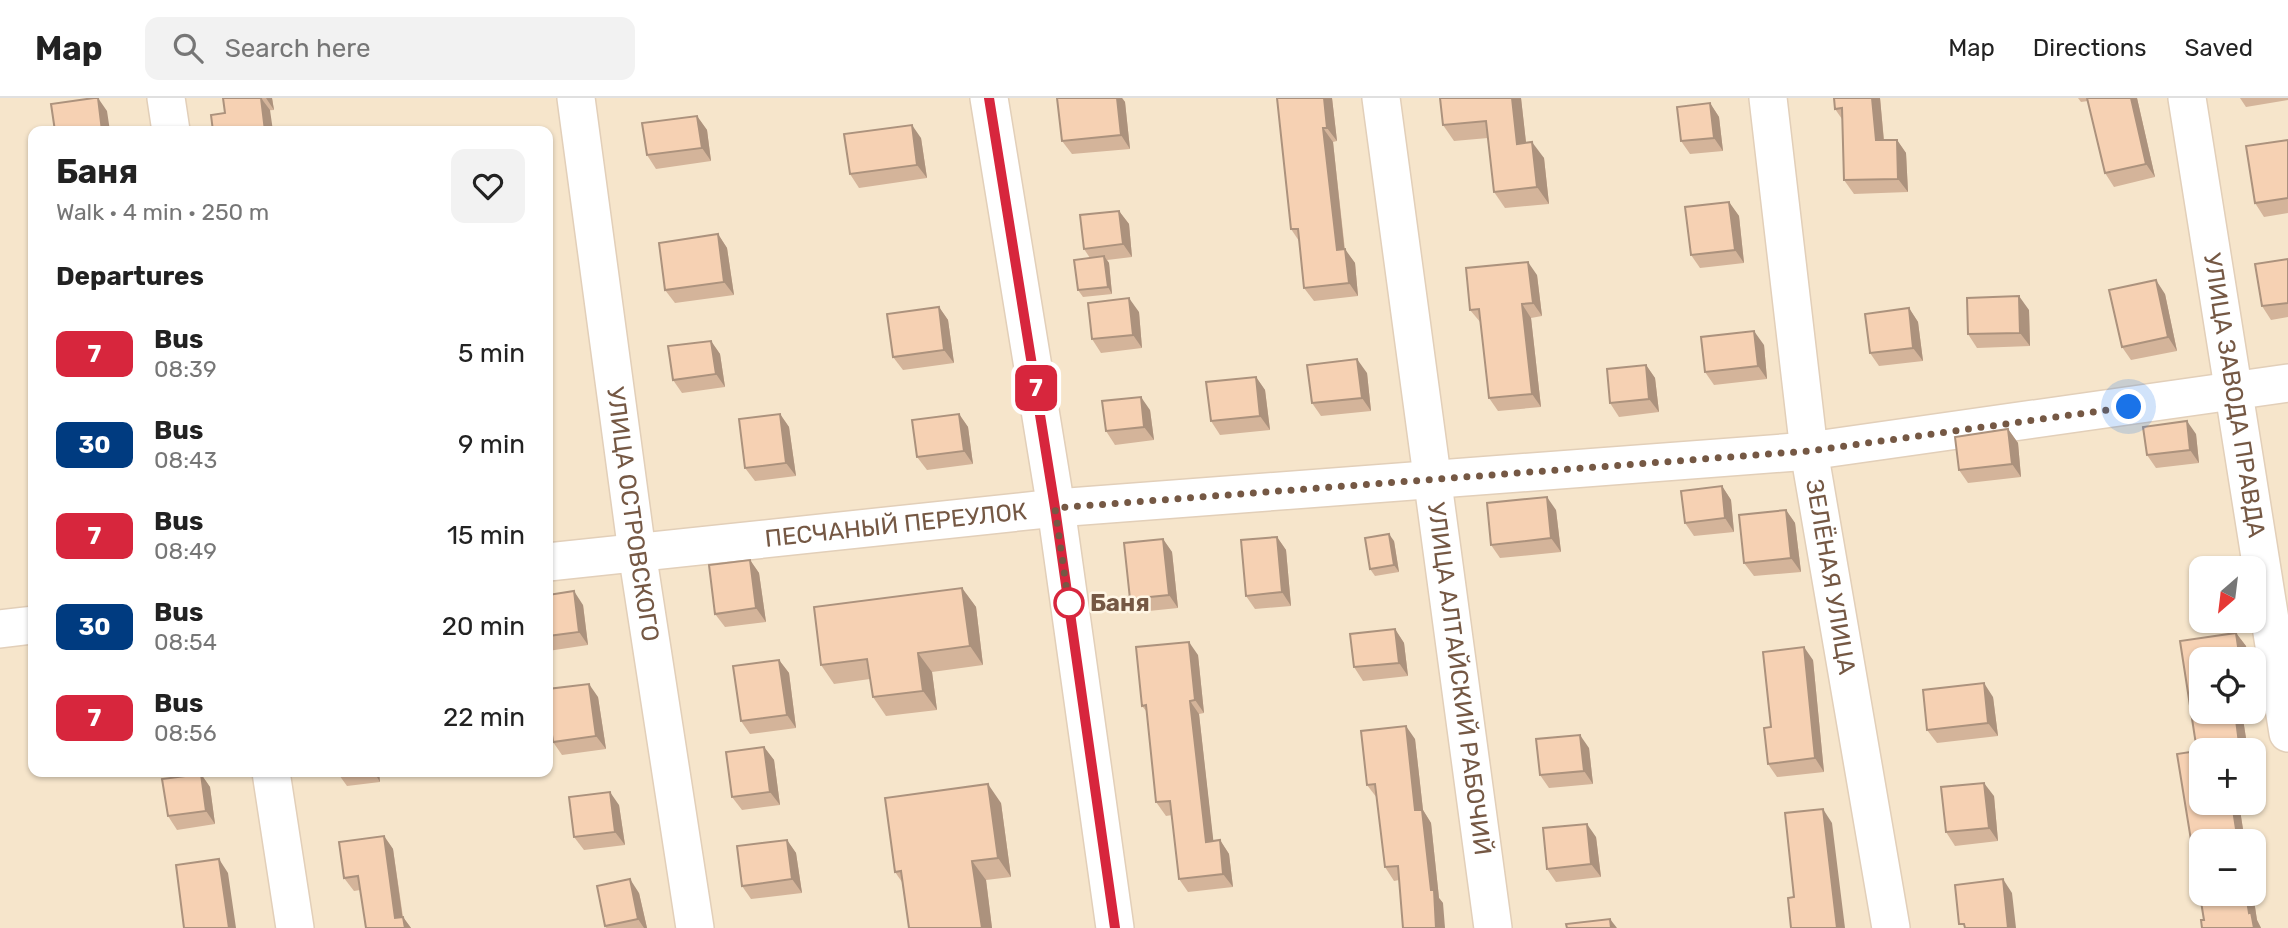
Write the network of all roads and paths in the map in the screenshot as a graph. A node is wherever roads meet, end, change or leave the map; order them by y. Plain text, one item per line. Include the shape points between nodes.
1 (166, 98) edge
2 (576, 98) edge
3 (989, 98) edge
4 (1381, 98) edge
5 (1768, 98) edge
6 (2187, 98) edge
7 (170, 126) edge
8 (2288, 383) edge
9 (2235, 393) junction
10 (1809, 451) junction
11 (1432, 479) junction
12 (1055, 508) junction
13 (637, 552) junction
14 (553, 561) edge
15 (28, 626) edge
16 (0, 629) edge
17 (2288, 733) edge
18 (272, 777) edge
19 (295, 928) edge
20 (695, 928) edge
21 (1115, 928) edge
22 (1493, 928) edge
23 (1891, 928) edge

1 - 7 street
2 - 13 street, УЛИЦА ОСТРОВСКОГО
3 - 12 street
4 - 11 street, УЛИЦА АЛТАЙСКИЙ РАБОЧИЙ
5 - 10 street, ЗЕЛЁНАЯ УЛИЦА
6 - 9 street, УЛИЦА ЗАВОДА ПРАВДА
8 - 9 street, ПЕСЧАНЫЙ ПЕРЕУЛОК
9 - 10 street, ПЕСЧАНЫЙ ПЕРЕУЛОК
9 - 17 street, УЛИЦА ЗАВОДА ПРАВДА
10 - 11 street, ПЕСЧАНЫЙ ПЕРЕУЛОК
10 - 23 street, ЗЕЛЁНАЯ УЛИЦА
11 - 12 street, ПЕСЧАНЫЙ ПЕРЕУЛОК
11 - 22 street, УЛИЦА АЛТАЙСКИЙ РАБОЧИЙ
12 - 13 street, ПЕСЧАНЫЙ ПЕРЕУЛОК
12 - 21 street
13 - 14 street, ПЕСЧАНЫЙ ПЕРЕУЛОК
13 - 20 street, УЛИЦА ОСТРОВСКОГО
15 - 16 street
18 - 19 street

